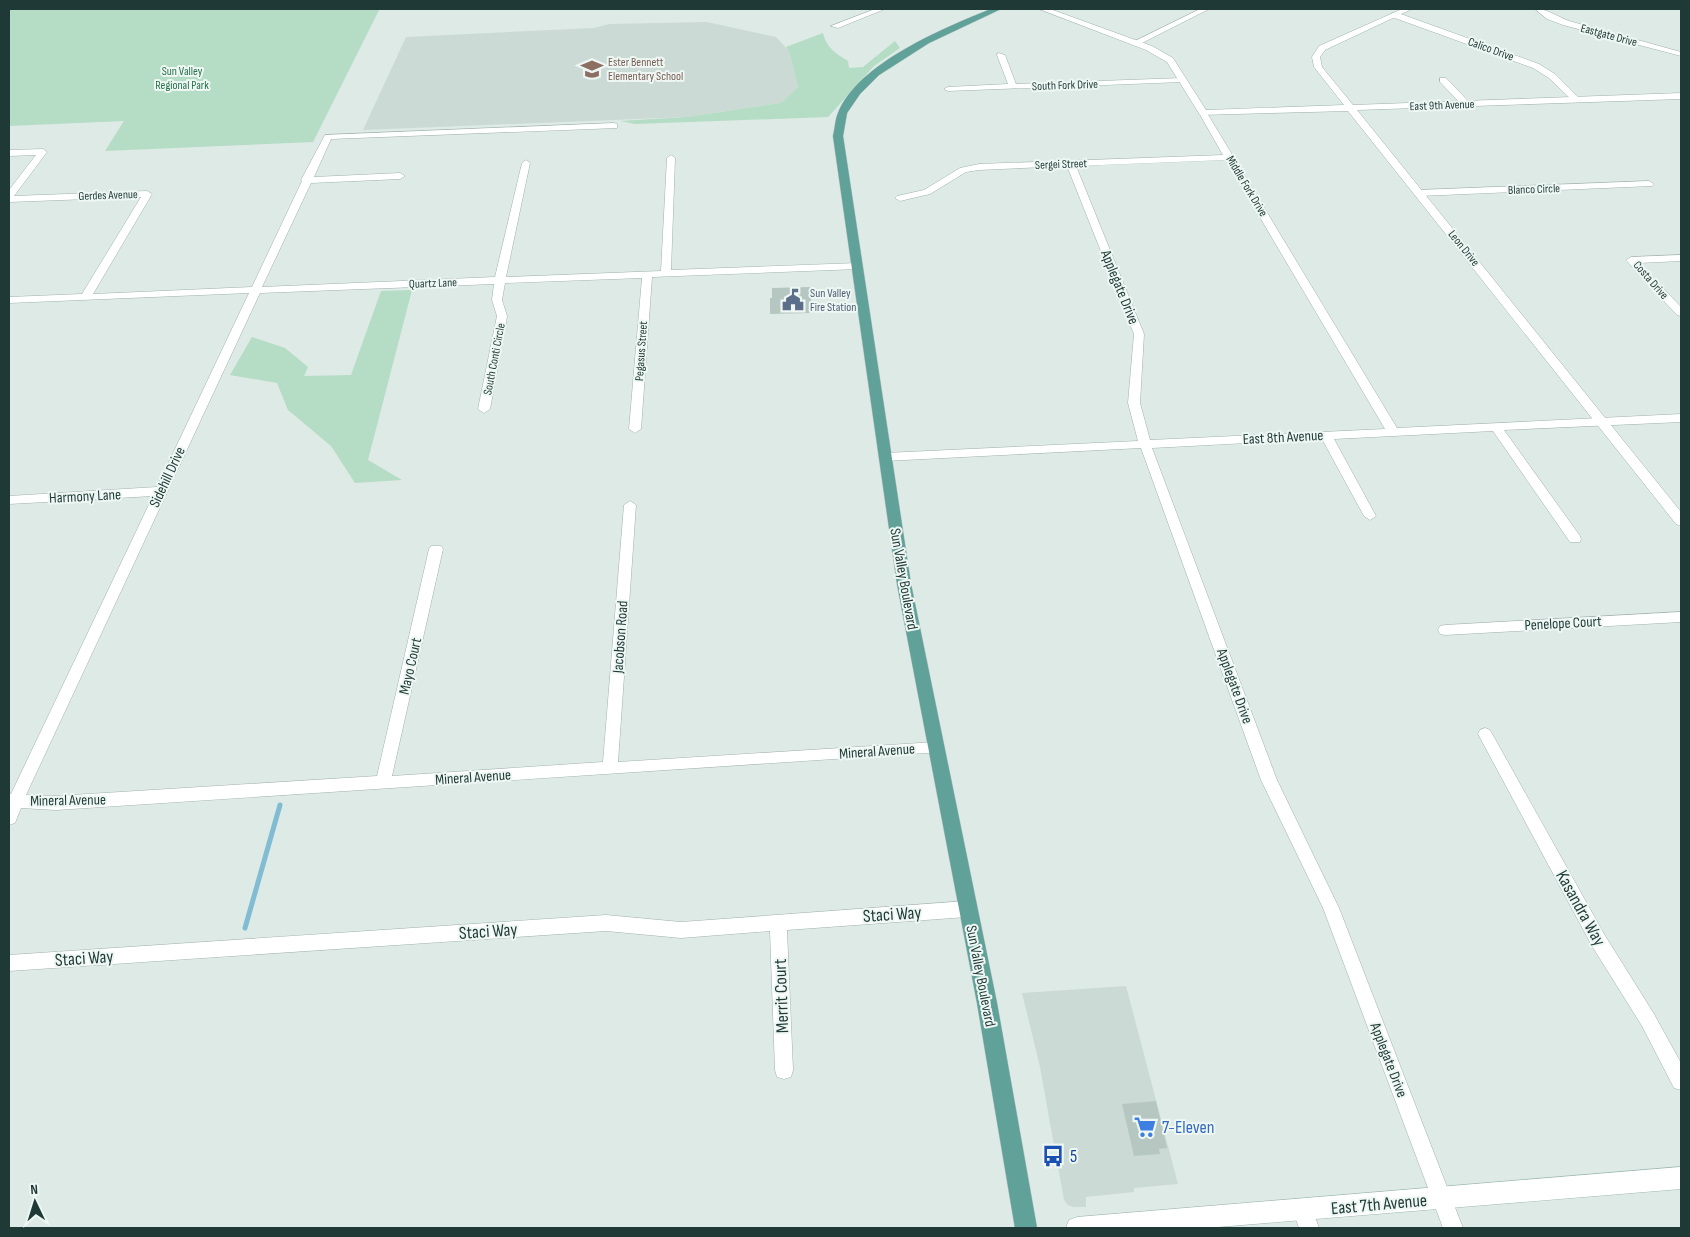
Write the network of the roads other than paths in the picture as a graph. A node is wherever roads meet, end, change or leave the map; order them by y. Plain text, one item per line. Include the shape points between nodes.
1 (880, 9) edge
2 (997, 9) edge
3 (1043, 9) edge
4 (1205, 9) edge
5 (1408, 9) edge
6 (1539, 9) edge
7 (1395, 15) junction
8 (835, 26) dead end
9 (1135, 42) junction
10 (1681, 43) edge
11 (1677, 53) edge
12 (1001, 56) dead end
13 (1182, 80) junction
14 (1443, 80) dead end
15 (1013, 86) junction
16 (948, 89) dead end
17 (1681, 96) edge
18 (1578, 100) junction
19 (1466, 104) junction
20 (1351, 108) junction
21 (1202, 113) junction
22 (614, 126) dead end
23 (9, 153) edge
24 (1229, 157) junction
25 (671, 158) dead end
26 (526, 163) dead end
27 (1070, 163) junction
28 (400, 176) dead end
29 (306, 180) junction
30 (1649, 184) dead end
31 (1420, 193) junction
32 (9, 198) edge
33 (900, 198) dead end
34 (1681, 258) edge
35 (858, 266) junction
36 (666, 272) junction
37 (647, 273) junction
38 (500, 280) junction
39 (255, 290) junction
40 (85, 298) junction
41 (9, 300) edge
42 (1681, 313) edge
43 (484, 409) dead end
44 (1681, 418) edge
45 (1602, 422) junction
46 (1496, 427) junction
47 (635, 429) dead end
48 (1393, 432) junction
49 (1326, 435) junction
50 (1145, 444) junction
51 (885, 457) junction
52 (160, 491) junction
53 (9, 500) edge
54 (630, 505) dead end
55 (1370, 516) dead end
56 (1681, 521) edge
57 (1575, 539) dead end
58 (436, 549) dead end
59 (1681, 617) edge
60 (1445, 630) dead end
61 (1485, 734) dead end
62 (936, 748) junction
63 (610, 768) junction
64 (383, 782) junction
65 (13, 801) edge
66 (9, 818) edge
67 (967, 909) junction
68 (778, 923) junction
69 (9, 963) edge
70 (784, 1070) dead end
71 (1681, 1081) edge
72 (1681, 1178) edge
73 (1442, 1199) junction
74 (1306, 1219) edge
75 (1026, 1228) edge
76 (1077, 1228) edge
77 (1453, 1228) edge

1 - 8 street
2 - 35 main road, Sun Valley Boulevard via 905,52 855,95 844,113 838,136
3 - 9 street, Middle Fork Drive
4 - 9 street
5 - 7 street, Leon Drive
6 - 11 street, Eastgate Drive via 1566,23
7 - 18 street, Calico Drive via 1536,66
7 - 20 street, Leon Drive via 1318,52 1318,67
9 - 13 street, Middle Fork Drive via 1164,56
10 - 11 street
12 - 15 street
13 - 15 street, South Fork Drive
13 - 21 street, Middle Fork Drive
14 - 19 street
15 - 16 street, South Fork Drive
17 - 18 street, East 9th Avenue
18 - 19 street, East 9th Avenue
19 - 20 street, East 9th Avenue
20 - 21 street, East 9th Avenue
20 - 31 street, Leon Drive
21 - 24 street, Middle Fork Drive
22 - 29 street, Sidehill Drive via 328,138
23 - 32 street via 43,152
24 - 27 street, Sergei Street
24 - 48 street, Middle Fork Drive
25 - 36 street
26 - 38 street, South Conti Circle
27 - 33 street, Sergei Street via 970,168 927,192
27 - 50 street, Applegate Drive via 1139,334 1134,402
28 - 29 street
29 - 39 street, Sidehill Drive
30 - 31 street, Blanco Circle
31 - 45 street, Leon Drive
32 - 40 street, Gerdes Avenue via 147,194
34 - 42 street, Costa Drive via 1631,260
35 - 36 street, Quartz Lane
35 - 51 main road, Sun Valley Boulevard
36 - 37 street, Quartz Lane
37 - 38 street, Quartz Lane
37 - 47 street, Pegasus Street
38 - 39 street, Quartz Lane
38 - 43 street, South Conti Circle via 497,300 501,324
39 - 40 street, Quartz Lane
39 - 52 street, Sidehill Drive
40 - 41 street, Quartz Lane
44 - 45 street, East 8th Avenue
45 - 46 street, East 8th Avenue
45 - 56 street, Leon Drive
46 - 48 street, East 8th Avenue
46 - 57 street
48 - 49 street, East 8th Avenue
49 - 50 street, East 8th Avenue
49 - 55 street
50 - 51 street, East 8th Avenue
50 - 73 street, Applegate Drive via 1269,780 1318,877
51 - 62 main road, Sun Valley Boulevard via 904,584
52 - 53 street, Harmony Lane
52 - 65 street, Sidehill Drive
54 - 63 street, Jacobson Road
58 - 64 street, Mayo Court
59 - 60 street, Penelope Court
61 - 71 street, Kasandra Way via 1598,940 1648,1020
62 - 63 street, Mineral Avenue
62 - 67 main road, Sun Valley Boulevard
63 - 64 street, Mineral Avenue
64 - 65 street, Mineral Avenue via 56,803
65 - 66 street, Sidehill Drive
67 - 68 street, Staci Way
67 - 75 main road, Sun Valley Boulevard
68 - 69 street, Staci Way via 681,930 606,923
68 - 70 street, Merrit Court
72 - 73 street, East 7th Avenue
73 - 74 street, East 7th Avenue
73 - 77 street, Applegate Drive
74 - 76 street, East 7th Avenue

